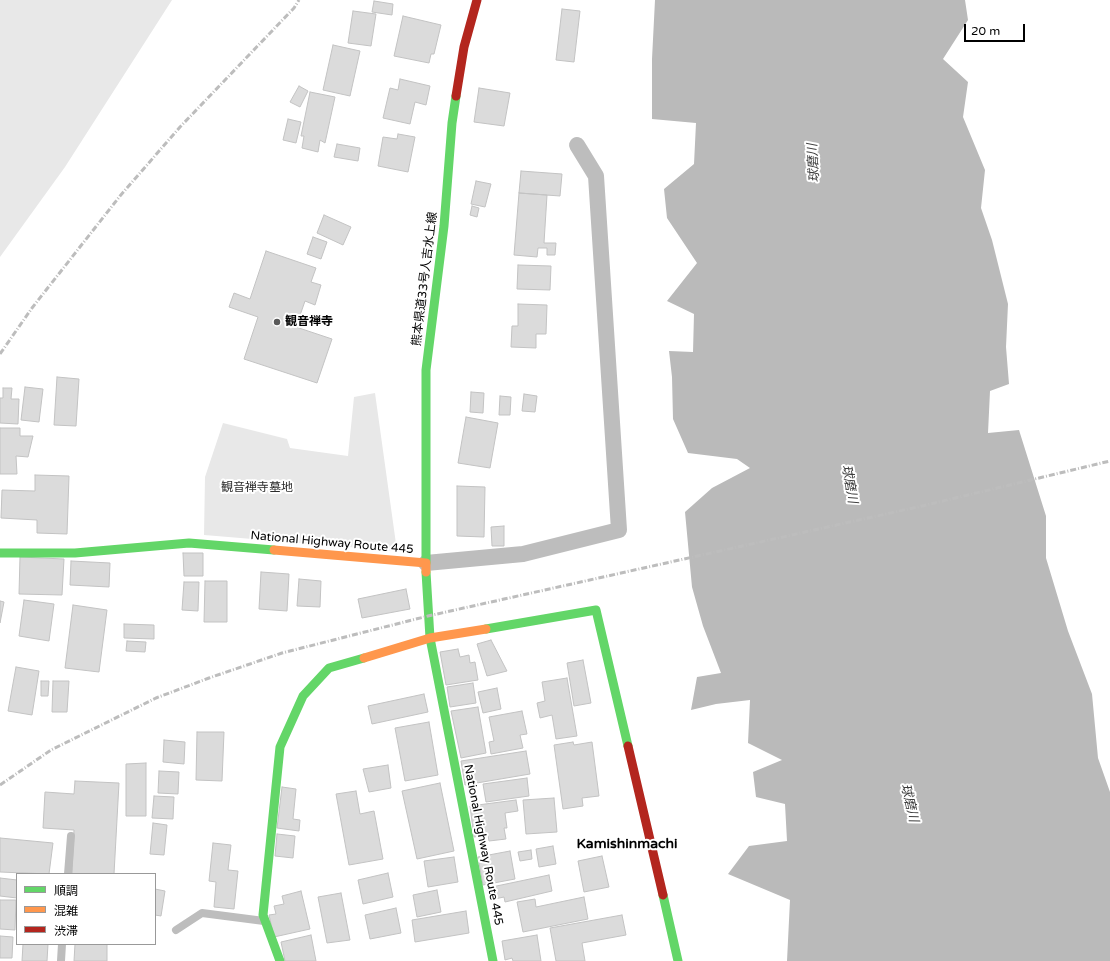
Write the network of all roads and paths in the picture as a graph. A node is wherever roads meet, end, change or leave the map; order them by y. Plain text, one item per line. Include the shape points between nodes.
1 (477, 0) edge
2 (577, 144) dead end
3 (0, 553) edge
4 (426, 563) junction
5 (430, 638) junction
6 (71, 836) dead end
7 (68, 873) edge
8 (265, 922) junction
9 (176, 930) dead end
10 (62, 945) edge
11 (61, 961) edge
12 (280, 961) edge
13 (493, 961) edge
14 (678, 961) edge

1 - 4 main road, 熊本県道33号人吉水上線 via 464,47 452,123 443,234 426,370
2 - 4 street via 596,176 619,530 523,554
3 - 4 main road, National Highway Route 445 via 75,553 189,543
4 - 5 main road, National Highway Route 445
5 - 8 main road via 329,668 303,696 280,747 263,915
5 - 13 main road, National Highway Route 445
5 - 14 main road via 596,610
6 - 7 lane
8 - 9 lane via 202,913
8 - 12 main road
10 - 11 lane

